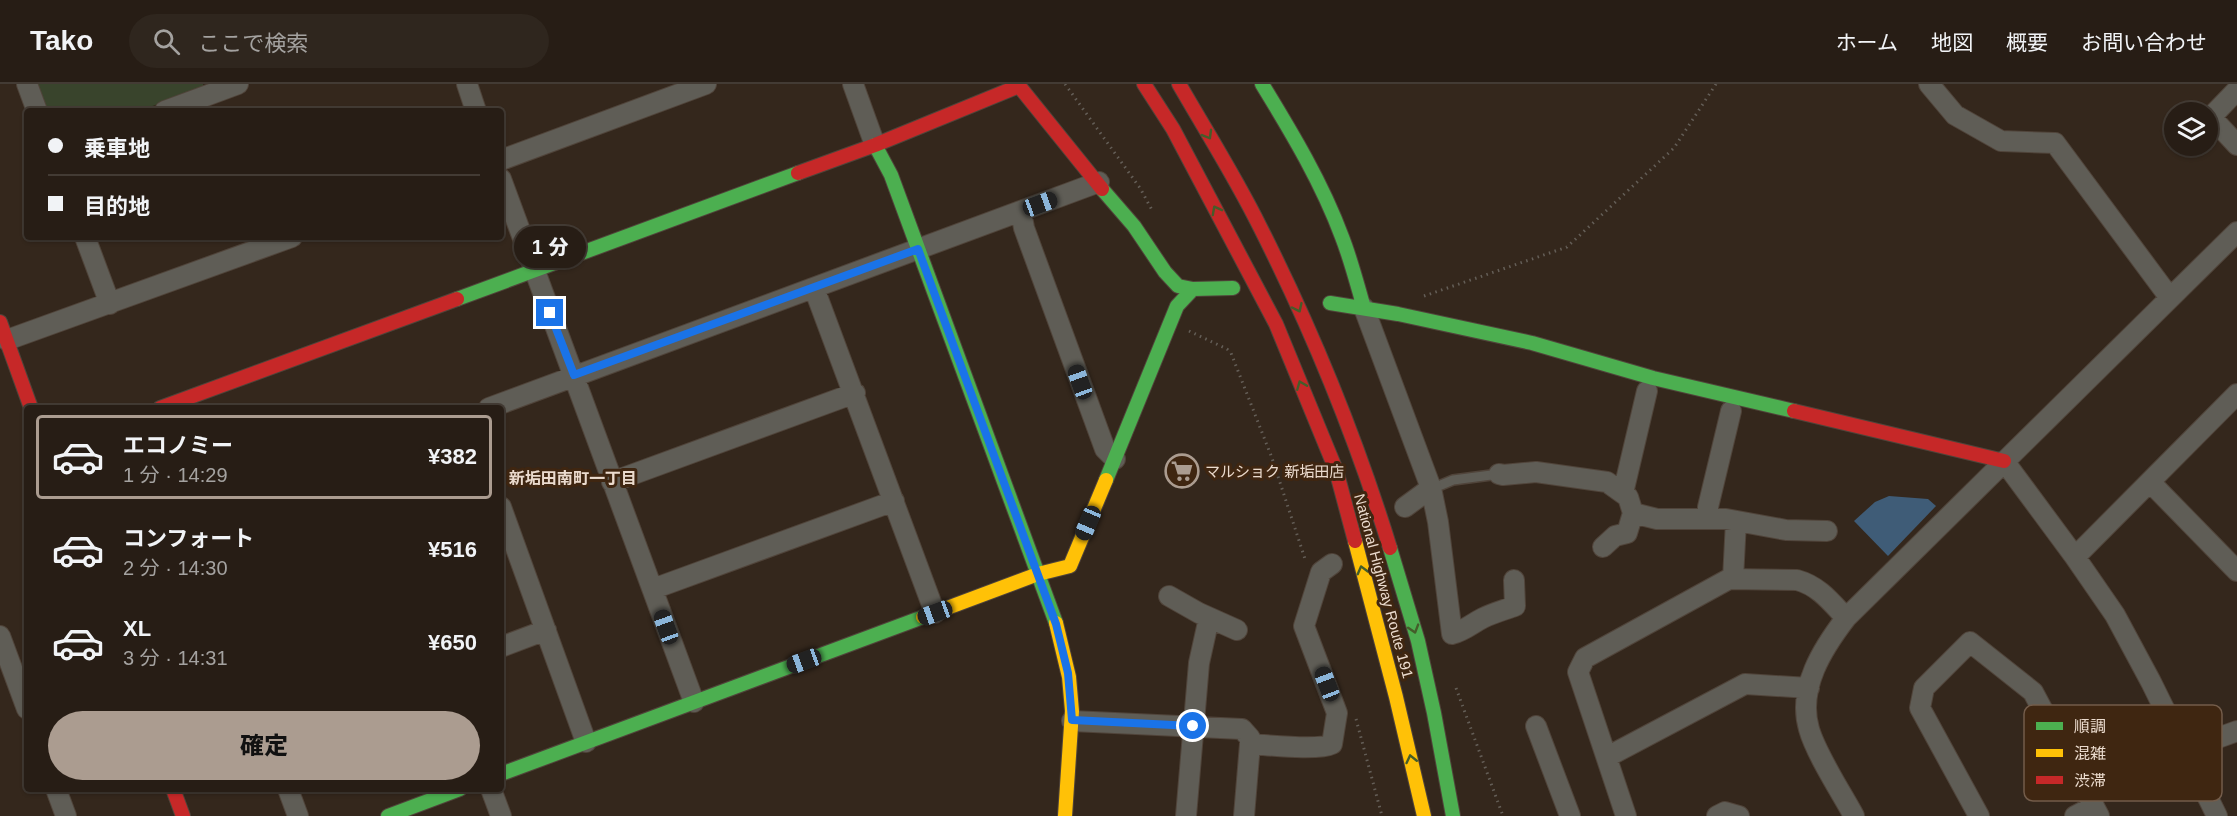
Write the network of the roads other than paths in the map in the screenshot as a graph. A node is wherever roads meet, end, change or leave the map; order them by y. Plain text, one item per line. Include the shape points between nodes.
1 (27, 84) edge
2 (238, 84) edge
3 (467, 84) edge
4 (706, 84) edge
5 (854, 84) edge
6 (1139, 84) edge
7 (1144, 84) edge
8 (1179, 84) edge
9 (1262, 84) edge
10 (1929, 84) edge
11 (1019, 85) edge
12 (2237, 90) edge
13 (36, 108) edge
14 (173, 108) edge
15 (475, 108) edge
16 (1173, 129) junction
17 (875, 145) junction
18 (2237, 146) edge
19 (504, 159) edge
20 (1099, 182) junction
21 (504, 187) edge
22 (1021, 211) junction
23 (2237, 232) edge
24 (86, 240) edge
25 (284, 240) edge
26 (918, 249) junction
27 (534, 271) junction
28 (814, 288) junction
29 (1233, 288) dead end
30 (1193, 289) junction
31 (2170, 297) junction
32 (1330, 303) dead end
33 (110, 304) junction
34 (1364, 308) junction
35 (3, 331) edge
36 (574, 375) junction
37 (1647, 391) dead end
38 (855, 393) junction
39 (2237, 394) edge
40 (30, 405) edge
41 (168, 405) edge
42 (497, 405) edge
43 (1731, 411) dead end
44 (1115, 459) junction
45 (2004, 461) junction
46 (1499, 474) joint
47 (612, 482) junction
48 (2150, 482) junction
49 (1436, 487) junction
50 (1623, 493) junction
51 (894, 501) junction
52 (1405, 507) dead end
53 (1633, 513) junction
54 (1708, 513) junction
55 (504, 521) edge
56 (1736, 521) junction
57 (1827, 531) dead end
58 (1603, 547) dead end
59 (2075, 557) junction
60 (1332, 564) dead end
61 (2237, 571) edge
62 (1038, 574) junction
63 (1733, 579) junction
64 (1514, 580) dead end
65 (653, 589) junction
66 (1169, 596) dead end
67 (935, 613) junction
68 (1209, 618) junction
69 (1846, 618) junction
70 (546, 630) junction
71 (1237, 630) dead end
72 (0, 636) edge
73 (504, 646) edge
74 (1809, 688) junction
75 (24, 702) edge
76 (694, 702) junction
77 (2040, 705) edge
78 (2161, 705) edge
79 (1434, 713) junction
80 (1072, 720) junction
81 (1193, 726) junction
82 (1536, 726) dead end
83 (2237, 731) edge
84 (2222, 736) edge
85 (586, 742) junction
86 (1250, 744) junction
87 (1606, 757) junction
88 (504, 773) edge
89 (57, 792) edge
90 (174, 792) edge
91 (289, 792) edge
92 (452, 792) edge
93 (492, 792) edge
94 (2209, 801) edge
95 (2097, 811) edge
96 (66, 816) edge
97 (183, 816) edge
98 (298, 816) edge
99 (388, 816) edge
100 (501, 816) edge
101 (1065, 816) edge
102 (1186, 816) edge
103 (1244, 816) edge
104 (1424, 816) edge
105 (1453, 816) edge
106 (1463, 816) edge
107 (1570, 816) edge
108 (1626, 816) edge
109 (1717, 816) edge
110 (1739, 816) edge
111 (1854, 816) edge
112 (1979, 816) edge
113 (2075, 816) edge
114 (2217, 816) edge

1 - 13 street
2 - 14 street
3 - 15 street
4 - 19 street
5 - 17 street
6 - 16 main road
7 - 16 main road, National Highway Route 191
8 -> 79 main road, National Highway Route 191 via 1260,226 1314,342 1370,484 1418,641
9 - 34 main road via 1325,198 1350,257
10 - 31 street via 1955,115 2001,141 2055,143
11 - 17 main road
11 - 20 main road
12 - 18 street via 2211,117
104 -> 16 main road, National Highway Route 191 via 1336,470 1276,324
17 - 26 main road via 891,175
17 - 27 main road
20 - 22 street
20 - 30 main road via 1165,272 1178,286
21 - 27 street
22 - 26 street
22 - 44 street via 1023,228 1105,449
23 - 31 street
24 - 33 street
25 - 33 street
26 - 28 street
26 - 62 main road
27 - 36 street
27 - 41 main road
28 - 36 street
28 - 38 street
29 - 30 main road
30 - 44 main road via 1177,306
31 - 45 street
32 - 34 main road
33 - 35 street
34 - 45 main road via 1532,342 1653,378
34 - 49 street
35 - 40 main road
36 - 42 street
36 - 47 street
37 - 50 street
38 - 47 street
38 - 51 street
39 - 48 street
43 - 54 street
44 - 62 main road via 1070,566
45 - 59 street
45 - 69 street
46 - 49 lane via 1454,480
46 - 50 street via 1536,472 1606,482
47 - 65 street
48 - 59 street
48 - 61 street
49 - 52 street
49 - 64 street via 1452,634 1515,606
50 - 53 street
51 - 65 street
51 - 67 street
53 - 54 street via 1657,519
53 - 58 street via 1627,533 1615,536
54 - 56 street
55 - 70 street
56 - 57 street via 1786,530
56 - 63 street
59 - 78 street via 2115,615
60 - 86 street via 1321,572 1304,626 1337,712 1332,744
62 - 67 main road
62 - 80 main road via 1068,673
63 - 69 street via 1807,583
63 - 87 street via 1586,658 1578,672
65 - 76 street
66 - 68 street
67 - 76 main road
68 - 71 street
68 - 81 street via 1200,654
69 - 74 street via 1826,644
70 - 73 street
70 - 85 street
72 - 75 street
74 - 87 street via 1745,684
74 - 111 street via 1809,729
76 - 85 main road
77 - 112 street via 2033,692 1970,642 1924,688 1920,708
79 - 105 main road, National Highway Route 191
79 - 106 main road
80 - 81 street
80 - 101 main road
81 - 86 street via 1242,729
81 - 102 street
82 - 107 street
83 - 84 street
85 - 88 main road
86 - 103 street
87 - 108 street
89 - 96 street
90 - 97 main road
91 - 98 street
92 - 99 main road
93 - 100 street
94 - 114 street
95 - 113 street
109 - 110 street via 1725,812

